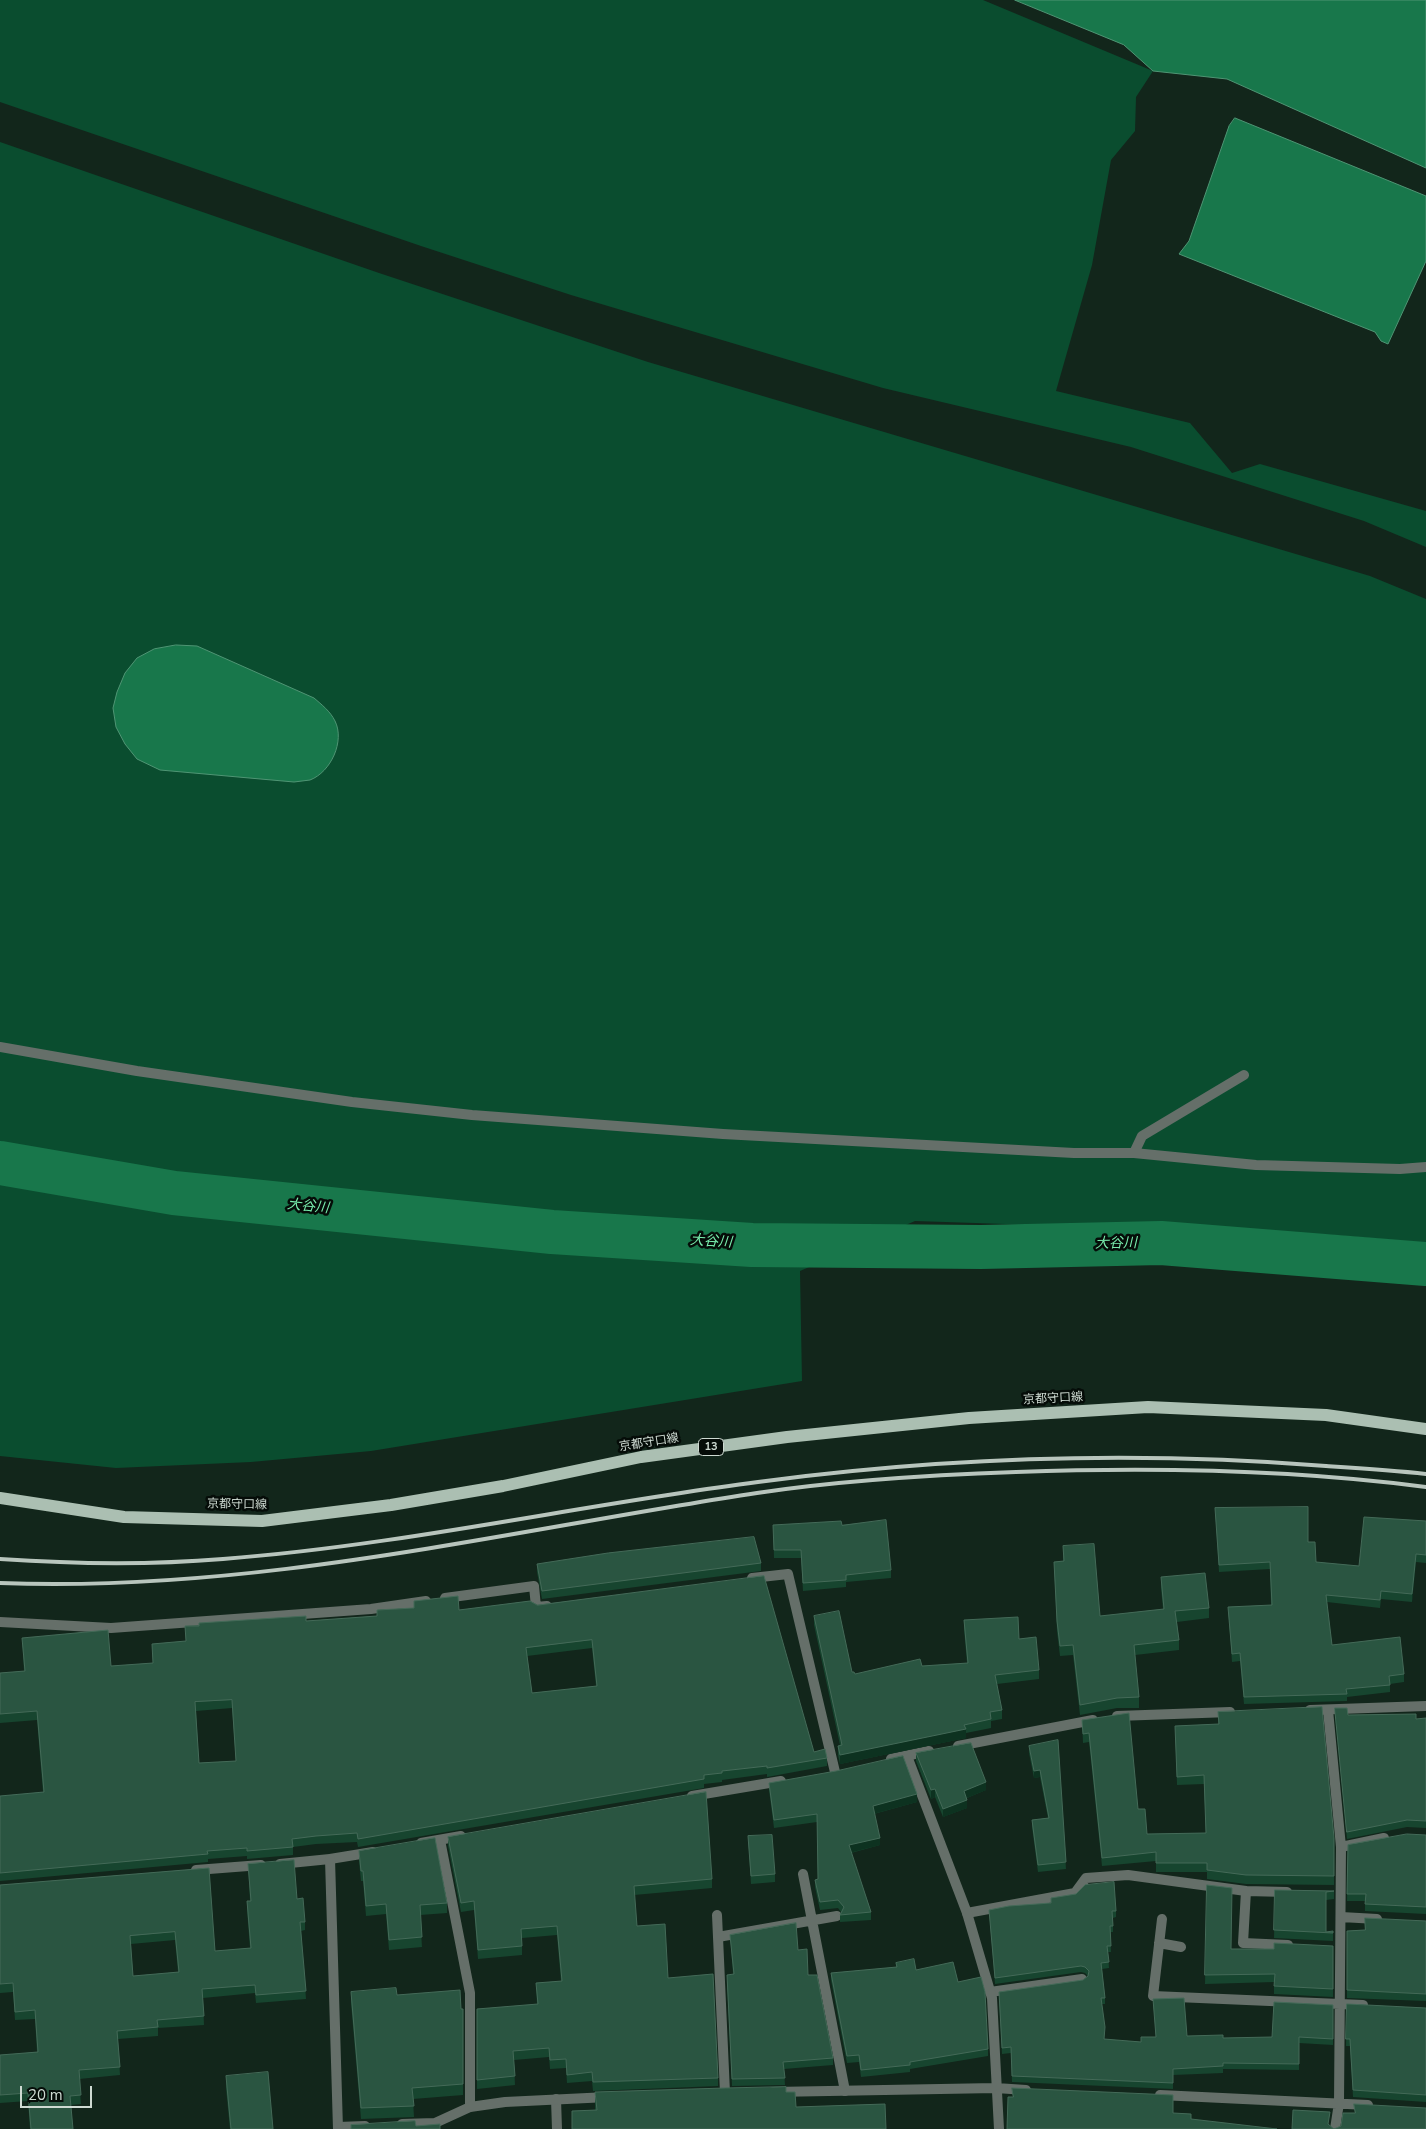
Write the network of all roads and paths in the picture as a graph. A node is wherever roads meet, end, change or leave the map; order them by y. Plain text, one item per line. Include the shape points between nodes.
1 (0, 1047) edge
2 (1244, 1074) dead end
3 (1134, 1153) junction
4 (1426, 1167) edge
5 (1426, 1429) edge
6 (0, 1498) edge
7 (739, 1580) edge
8 (555, 1605) edge
9 (0, 1622) edge
10 (1426, 1706) edge
11 (1328, 1710) junction
12 (1300, 1711) edge
13 (1242, 1712) edge
14 (907, 1756) junction
15 (880, 1762) edge
16 (835, 1771) edge
17 (796, 1778) edge
18 (680, 1798) edge
19 (469, 1835) edge
20 (1397, 1836) edge
21 (440, 1840) junction
22 (412, 1845) edge
23 (1341, 1847) junction
24 (385, 1850) edge
25 (330, 1860) junction
26 (184, 1871) edge
27 (803, 1874) dead end
28 (1246, 1891) junction
29 (1293, 1892) edge
30 (967, 1912) junction
31 (718, 1915) dead end
32 (837, 1916) dead end
33 (1341, 1918) junction
34 (1162, 1919) dead end
35 (1388, 1919) edge
36 (812, 1920) junction
37 (718, 1936) junction
38 (1159, 1943) junction
39 (1180, 1946) dead end
40 (1301, 1946) edge
41 (1082, 1979) edge
42 (990, 1992) junction
43 (1340, 2004) junction
44 (1378, 2006) edge
45 (996, 2088) junction
46 (1035, 2090) edge
47 (845, 2091) junction
48 (765, 2092) edge
49 (725, 2093) edge
50 (1153, 2095) edge
51 (615, 2097) edge
52 (556, 2099) junction
53 (1339, 2103) junction
54 (1378, 2106) edge
55 (470, 2107) junction
56 (338, 2128) edge
57 (558, 2129) edge
58 (1000, 2129) edge
59 (1335, 2129) edge

1 - 3 street via 137,1071 472,1115 733,1134 1074,1153
2 - 3 street via 1142,1136
3 - 4 street via 1256,1165
5 - 6 main road, 京都守口線 / 13 via 1326,1415 1148,1407 969,1418 641,1456 494,1488 262,1521 124,1517
7 - 16 street via 788,1574
8 - 9 street via 536,1607 534,1586 371,1609 120,1628
10 - 11 street
11 - 12 street
11 - 23 street
13 - 14 street via 1118,1715
14 - 15 street
14 - 30 street
17 - 18 street
19 - 21 street
20 - 23 street
21 - 22 street
21 - 55 street via 470,1993
23 - 33 street via 1336,1892
24 - 25 street
25 - 26 street
25 - 56 street
27 - 36 street
28 - 29 street
28 - 30 street via 1128,1875 1094,1877 1086,1878 1075,1893
28 - 40 street via 1242,1943
30 - 42 street
31 - 37 street
32 - 36 street
33 - 35 street
33 - 43 street via 1336,1948
34 - 38 street
36 - 37 street
36 - 47 street
37 - 49 street
38 - 39 street
38 - 43 street via 1153,1996
41 - 42 street
42 - 45 street
43 - 44 street
43 - 53 street
45 - 46 street
45 - 47 street
45 - 58 street
47 - 48 street
50 - 53 street
51 - 52 street
52 - 55 street
52 - 57 street
53 - 54 street
53 - 59 street
55 - 56 street via 435,2123

